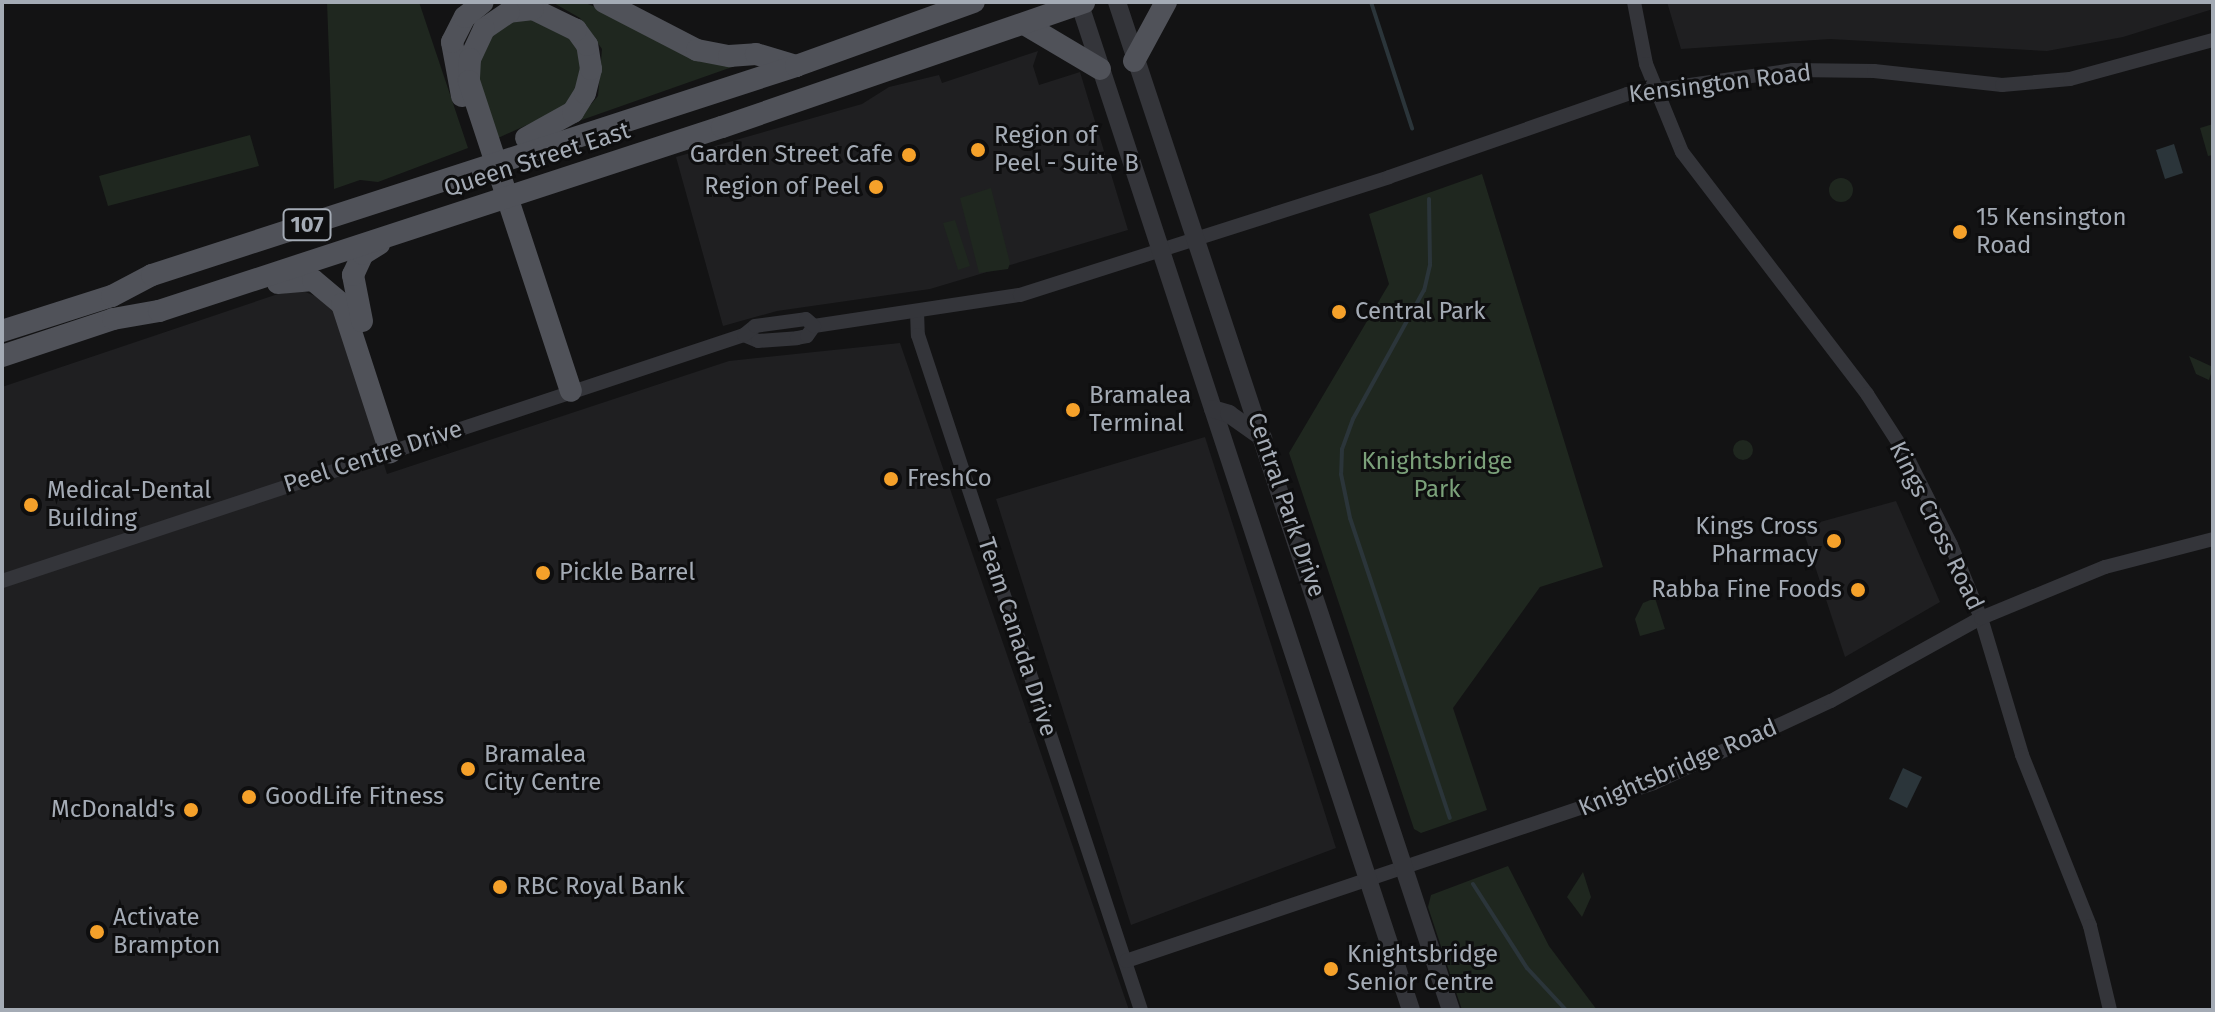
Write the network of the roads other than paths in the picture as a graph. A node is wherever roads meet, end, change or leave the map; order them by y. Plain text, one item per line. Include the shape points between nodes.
1 (483, 2) edge
2 (604, 2) edge
3 (974, 2) edge
4 (1117, 2) edge
5 (1166, 2) edge
6 (1634, 2) edge
7 (1081, 3) edge
8 (1026, 25) junction
9 (2213, 40) edge
10 (1134, 61) junction
11 (796, 66) junction
12 (1100, 69) junction
13 (1654, 88) junction
14 (516, 155) junction
15 (438, 219) junction
16 (1197, 239) junction
17 (1162, 250) junction
18 (159, 311) junction
19 (917, 311) junction
20 (2, 331) edge
21 (2, 356) edge
22 (565, 393) junction
23 (1213, 409) junction
24 (1263, 438) junction
25 (397, 450) junction
26 (2213, 539) edge
27 (2, 581) edge
28 (1981, 618) junction
29 (1406, 869) junction
30 (1372, 880) junction
31 (1126, 961) junction
32 (1141, 1010) edge
33 (1411, 1010) edge
34 (1451, 1010) edge
35 (2110, 1010) edge

1 - 22 main road via 465,17 452,42 454,70
2 - 11 main road via 697,50 756,54
3 - 11 main road, Queen Street East / 107
4 - 10 street, Central Park Drive
5 - 10 main road
6 - 13 street, Kings Cross Road
7 - 8 main road, Queen Street East / 107
7 - 12 street, Central Park Drive
8 - 12 main road
8 - 15 main road, Queen Street East / 107
9 - 13 street, Kensington Road via 2061,80 2002,85 1874,71 1793,70
10 - 16 street, Central Park Drive
11 - 14 main road, Queen Street East / 107
12 - 17 street, Central Park Drive
13 - 16 street, Kensington Road
13 - 28 street, Kings Cross Road via 1702,184 1805,308 1905,453
14 - 20 main road, Queen Street East / 107 via 152,275 112,296
14 - 22 main road via 525,139 573,112 591,69 587,45 576,30 533,9 509,12 484,29 470,59 469,81
15 - 18 main road, Queen Street East / 107
15 - 25 main road via 372,246 353,275 356,306
16 - 17 street, Kensington Road
16 - 24 street, Central Park Drive
17 - 19 street, Peel Centre Drive via 1020,295
17 - 23 street, Central Park Drive
18 - 21 main road, Queen Street East / 107 via 113,319
18 - 25 main road via 186,314 296,278 326,287 342,304
19 - 22 street, Peel Centre Drive via 814,326 806,319 755,326 744,335
19 - 31 street, Team Canada Drive via 918,335
22 - 25 street, Peel Centre Drive
23 - 24 street
23 - 30 street, Central Park Drive
24 - 29 street, Central Park Drive
25 - 27 street, Peel Centre Drive
26 - 28 street, Knightsbridge Road via 2105,567
28 - 29 street, Knightsbridge Road via 1831,701 1654,783
28 - 35 street, Kings Cross Road via 2022,755 2090,926
29 - 30 street, Knightsbridge Road
29 - 34 street, Central Park Drive
30 - 31 street, Knightsbridge Road
30 - 33 street, Central Park Drive
31 - 32 street

